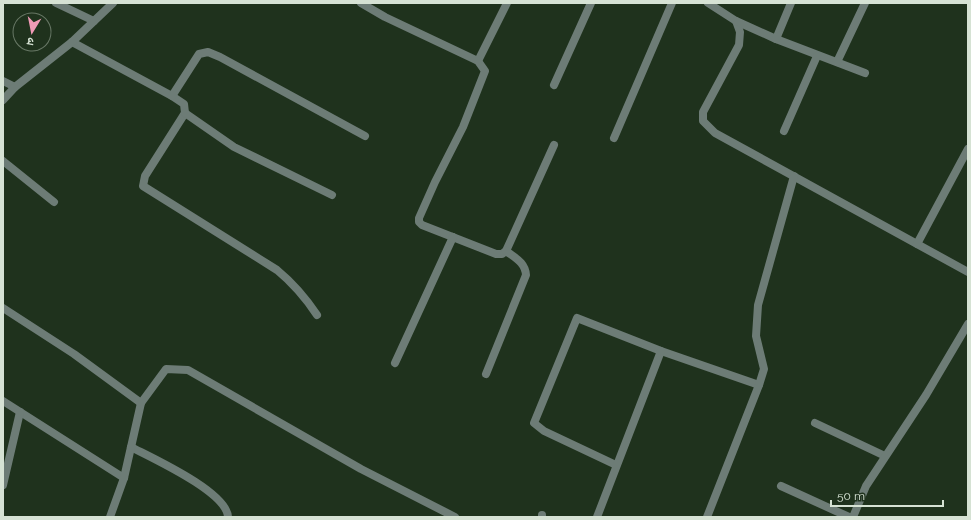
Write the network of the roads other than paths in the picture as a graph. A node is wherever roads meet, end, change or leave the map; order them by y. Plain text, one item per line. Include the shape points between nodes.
1 (56, 3) edge
2 (113, 3) edge
3 (362, 3) edge
4 (508, 3) edge
5 (590, 3) edge
6 (672, 3) edge
7 (708, 3) edge
8 (791, 3) edge
9 (866, 3) edge
10 (94, 21) junction
11 (736, 21) junction
12 (776, 39) junction
13 (72, 42) junction
14 (817, 56) junction
15 (478, 61) junction
16 (837, 62) junction
17 (864, 72) dead end
18 (3, 81) edge
19 (554, 85) dead end
20 (14, 87) junction
21 (172, 96) junction
22 (3, 100) edge
23 (185, 113) junction
24 (784, 131) dead end
25 (365, 136) dead end
26 (614, 138) dead end
27 (554, 145) dead end
28 (968, 149) edge
29 (3, 161) edge
30 (794, 176) junction
31 (332, 195) dead end
32 (54, 202) dead end
33 (453, 237) junction
34 (917, 244) junction
35 (506, 251) junction
36 (968, 272) edge
37 (3, 308) edge
38 (316, 315) dead end
39 (968, 324) edge
40 (661, 351) junction
41 (395, 363) dead end
42 (486, 374) dead end
43 (759, 385) junction
44 (3, 401) edge
45 (141, 403) junction
46 (20, 412) junction
47 (814, 423) dead end
48 (131, 447) junction
49 (885, 456) junction
50 (616, 465) junction
51 (124, 478) junction
52 (3, 485) edge
53 (781, 486) dead end
54 (110, 517) edge
55 (228, 517) edge
56 (455, 517) edge
57 (597, 517) edge
58 (706, 517) edge
59 (849, 517) edge
60 (853, 517) edge

1 - 10 street
2 - 10 street
3 - 15 street via 385,17
4 - 15 street
5 - 19 street
6 - 26 street
7 - 11 street
8 - 12 street
9 - 16 street
10 - 13 street
11 - 12 street
11 - 30 street via 740,32 739,45 703,112 703,121 715,133
12 - 14 street
13 - 20 street
13 - 21 street
14 - 16 street
14 - 24 street
15 - 33 street via 485,71 483,80 419,218 422,225
16 - 17 street
18 - 20 street
20 - 22 street
21 - 23 street via 184,104
21 - 25 street via 199,54 208,52
23 - 31 street via 234,147
23 - 38 street via 144,176 143,186 277,270 296,286
27 - 35 street
28 - 34 street
29 - 32 street
30 - 34 street
30 - 43 street via 758,305 756,336 764,369
33 - 35 street via 499,255
33 - 41 street
34 - 36 street
35 - 42 street via 521,262 526,268 526,274
37 - 45 street via 74,354
39 - 49 street via 926,395
40 - 43 street
40 - 50 street
40 - 50 street via 577,318 534,423 544,431
43 - 58 street
44 - 46 street
45 - 48 street
45 - 56 street via 166,369 188,370 361,469
46 - 51 street
46 - 52 street
47 - 49 street
48 - 51 street
48 - 55 street via 192,479 211,493 228,513
49 - 60 street via 866,486
50 - 57 street
51 - 54 street
53 - 59 street

